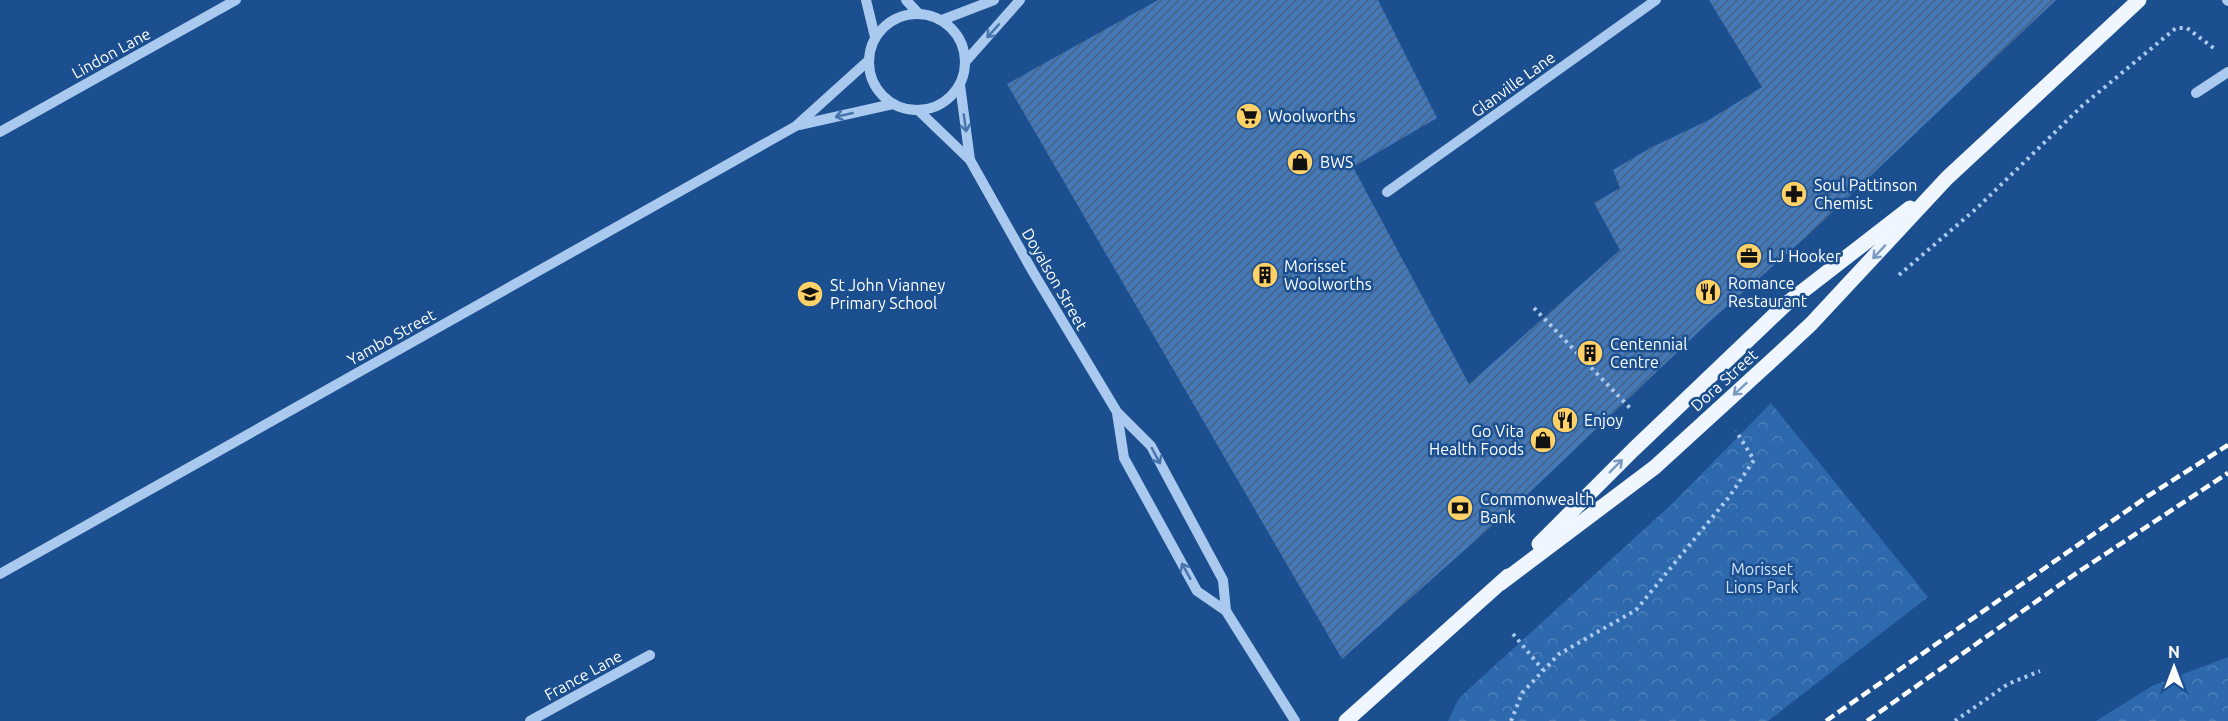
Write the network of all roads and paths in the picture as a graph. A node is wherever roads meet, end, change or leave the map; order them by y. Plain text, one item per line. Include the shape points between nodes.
1 (236, 0) edge
2 (866, 0) edge
3 (906, 0) edge
4 (994, 0) edge
5 (1020, 0) edge
6 (1656, 0) edge
7 (2139, 0) edge
8 (918, 13) junction
9 (942, 20) junction
10 (875, 37) junction
11 (2218, 52) dead end
12 (868, 61) junction
13 (966, 61) junction
14 (2228, 72) edge
15 (960, 85) junction
16 (2196, 93) dead end
17 (893, 104) junction
18 (918, 110) junction
19 (796, 126) junction
20 (0, 132) edge
21 (970, 160) junction
22 (1947, 178) junction
23 (1387, 192) dead end
24 (1897, 277) dead end
25 (1534, 308) dead end
26 (1630, 408) dead end
27 (1117, 412) junction
28 (1740, 422) dead end
29 (0, 574) edge
30 (1501, 583) junction
31 (1226, 611) junction
32 (1513, 634) dead end
33 (650, 655) dead end
34 (1543, 670) junction
35 (2040, 671) dead end
36 (530, 721) edge
37 (1295, 721) edge
38 (1346, 721) edge
39 (1511, 721) edge
40 (1955, 721) edge

1 - 20 street, Lindon Lane
2 - 10 street
3 - 8 street
4 - 9 street
5 -> 13 street
6 - 23 street, Glanville Lane
7 - 22 main road, Dora Street
8 - 9 street
8 - 10 street via 894,19
9 - 13 street via 959,38
10 - 12 street
11 - 24 path via 2187,28 2176,28 2082,105 1977,208
12 - 17 street via 875,87
12 - 19 street, Yambo Street
13 - 15 street, Doyalson Street
14 - 16 street
15 - 18 street via 942,104
15 -> 21 street, Doyalson Street
17 - 18 street
17 -> 19 street, Yambo Street
18 - 21 street, Doyalson Street
19 - 29 street, Yambo Street
21 - 27 street, Doyalson Street
30 -> 22 main road, Dora Street via 1786,304
22 -> 30 main road, Dora Street via 1811,324 1655,467
25 - 26 path
27 -> 31 street, Doyalson Street via 1150,446 1222,580
31 -> 27 street, Doyalson Street via 1197,591 1124,458
28 - 34 path via 1734,427 1754,460 1729,497 1636,610 1559,654
30 - 38 main road, Dora Street
31 - 37 street, Doyalson Street
32 - 34 path
33 - 36 street, France Lane
34 - 39 path via 1522,693
35 - 40 path via 2008,684

